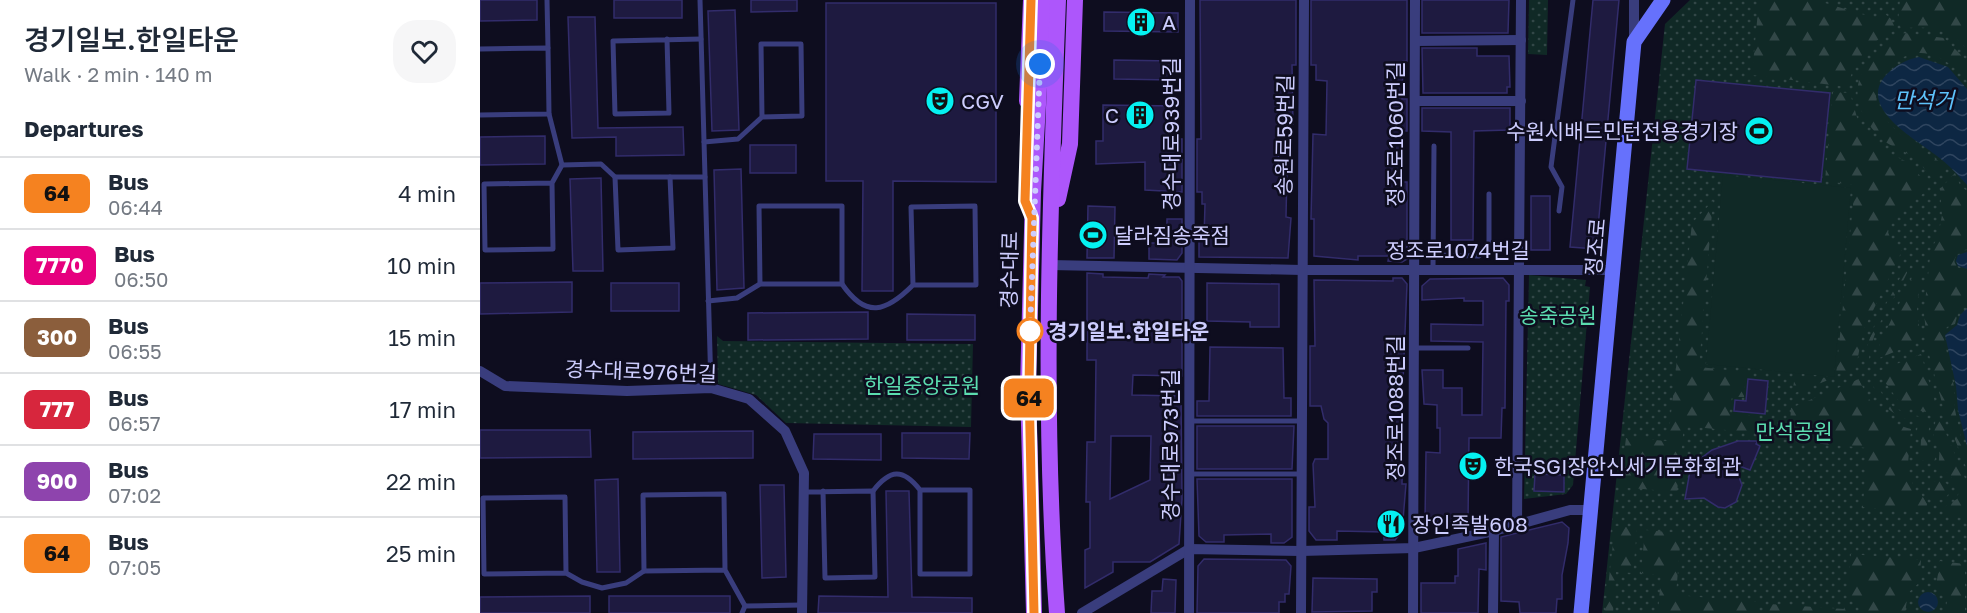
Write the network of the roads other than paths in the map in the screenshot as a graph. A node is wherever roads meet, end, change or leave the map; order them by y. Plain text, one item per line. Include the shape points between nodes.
1 (547, 0) edge
2 (700, 0) edge
3 (1031, 0) edge
4 (1044, 0) edge
5 (1058, 0) edge
6 (1075, 0) edge
7 (1190, 0) edge
8 (1304, 0) edge
9 (1415, 0) edge
10 (1521, 0) edge
11 (1573, 0) edge
12 (1634, 0) edge
13 (1663, 0) edge
14 (667, 39) junction
15 (701, 39) junction
16 (1521, 40) junction
17 (1415, 41) junction
18 (1634, 42) junction
19 (548, 48) junction
20 (480, 49) edge
21 (1415, 101) junction
22 (1521, 101) junction
23 (549, 114) junction
24 (480, 115) edge
25 (762, 117) junction
26 (704, 142) junction
27 (1434, 146) dead end
28 (562, 165) junction
29 (615, 177) junction
30 (670, 177) junction
31 (705, 177) junction
32 (552, 183) junction
33 (1489, 194) dead end
34 (1559, 211) dead end
35 (1032, 218) junction
36 (1051, 232) junction
37 (1433, 255) junction
38 (1050, 265) junction
39 (1191, 268) junction
40 (1415, 268) junction
41 (1433, 268) junction
42 (1302, 270) junction
43 (1520, 270) junction
44 (1614, 270) junction
45 (760, 284) junction
46 (842, 284) junction
47 (913, 285) junction
48 (708, 301) junction
49 (1415, 348) junction
50 (1468, 348) dead end
51 (480, 371) edge
52 (711, 388) junction
53 (1190, 421) junction
54 (1302, 421) junction
55 (1190, 474) junction
56 (1302, 474) junction
57 (1032, 483) junction
58 (873, 490) junction
59 (920, 490) junction
60 (804, 492) junction
61 (823, 492) junction
62 (1590, 510) junction
63 (1517, 525) junction
64 (1494, 531) junction
65 (1053, 532) junction
66 (1414, 548) junction
67 (1189, 549) junction
68 (1301, 551) junction
69 (725, 570) junction
70 (644, 571) junction
71 (566, 573) junction
72 (745, 606) junction
73 (802, 609) edge
74 (742, 613) edge
75 (1034, 613) edge
76 (1058, 613) edge
77 (1082, 613) edge
78 (1189, 613) edge
79 (1301, 613) edge
80 (1413, 613) edge
81 (1493, 613) edge
82 (1581, 613) edge

1 - 19 lane
2 - 15 lane
3 - 35 main road via 1025,201
4 - 35 main road, 경수대로
5 - 36 main road, 경수대로
6 - 36 main road via 1070,144
7 - 39 street, 경수대로939번길
8 - 42 street, 송원로59번길
9 - 17 street, 정조로1060번길
10 - 16 street
11 - 34 lane via 1551,167 1562,187
12 - 18 street
13 - 18 street, 정조로
14 - 14 lane via 613,41 615,114 669,113
14 - 15 lane
15 - 26 lane
16 - 17 street
16 - 22 street
17 - 21 street, 정조로1060번길
18 - 44 street, 정조로
19 - 20 lane
19 - 23 lane
21 - 22 street
21 - 40 street, 정조로1060번길
22 - 43 street
23 - 24 lane
23 - 28 lane
25 - 25 lane via 802,116 801,44 762,44
25 - 26 lane via 738,139
26 - 31 lane
27 - 37 lane
28 - 29 lane via 601,164
28 - 32 lane
29 - 30 lane
29 - 30 lane via 618,250 673,248
30 - 31 lane
31 - 48 lane
32 - 32 lane via 484,184 485,250 553,249
33 - 37 lane via 1489,247 1479,256
35 - 57 main road, 경수대로
36 - 38 main road, 경수대로
37 - 41 lane
38 - 39 street, 정조로1074번길
38 - 65 main road, 경수대로
39 - 42 street, 정조로1074번길
39 - 53 street, 경수대로973번길
40 - 41 street, 정조로1074번길
40 - 42 street, 정조로1074번길
40 - 49 street, 정조로1088번길
41 - 43 street, 정조로1074번길
42 - 54 street, 송원로59번길
43 - 44 street, 정조로1074번길
43 - 63 street
44 - 62 street, 정조로
45 - 46 lane
45 - 46 lane via 759,206 842,206
45 - 48 lane via 737,298
46 - 47 lane via 852,298 872,308 893,305
47 - 47 lane via 911,207 975,206 976,285
48 - 52 lane
49 - 50 lane
49 - 66 street, 정조로1088번길
51 - 52 street, 경수대로976번길 via 505,386 627,391
52 - 60 street, 경수대로976번길 via 749,399 785,431 804,473
53 - 54 lane
53 - 55 street, 경수대로973번길
54 - 56 street, 송원로59번길
55 - 56 lane
55 - 67 street, 경수대로973번길
56 - 68 street, 송원로59번길
57 - 65 main road via 1045,503 1045,530
57 - 75 main road, 경수대로
58 - 59 lane via 883,478 896,473 910,477
58 - 61 lane
58 - 61 lane via 875,577 825,578
59 - 59 lane via 970,490 970,574 920,574
60 - 61 lane
60 - 73 street, 경수대로976번길
62 - 63 street via 1570,510
62 - 82 street, 정조로
63 - 64 street
64 - 66 street
64 - 81 street
65 - 76 main road, 경수대로
66 - 68 street
66 - 80 street, 정조로1088번길
67 - 68 street, 경수대로973번길
67 - 77 street, 경수대로973번길
67 - 78 street
68 - 79 street, 송원로59번길
69 - 70 lane
69 - 70 lane via 724,494 643,495
69 - 72 lane
70 - 71 lane via 626,583 602,588
71 - 71 lane via 484,574 483,498 564,497
72 - 73 lane
72 - 74 lane

